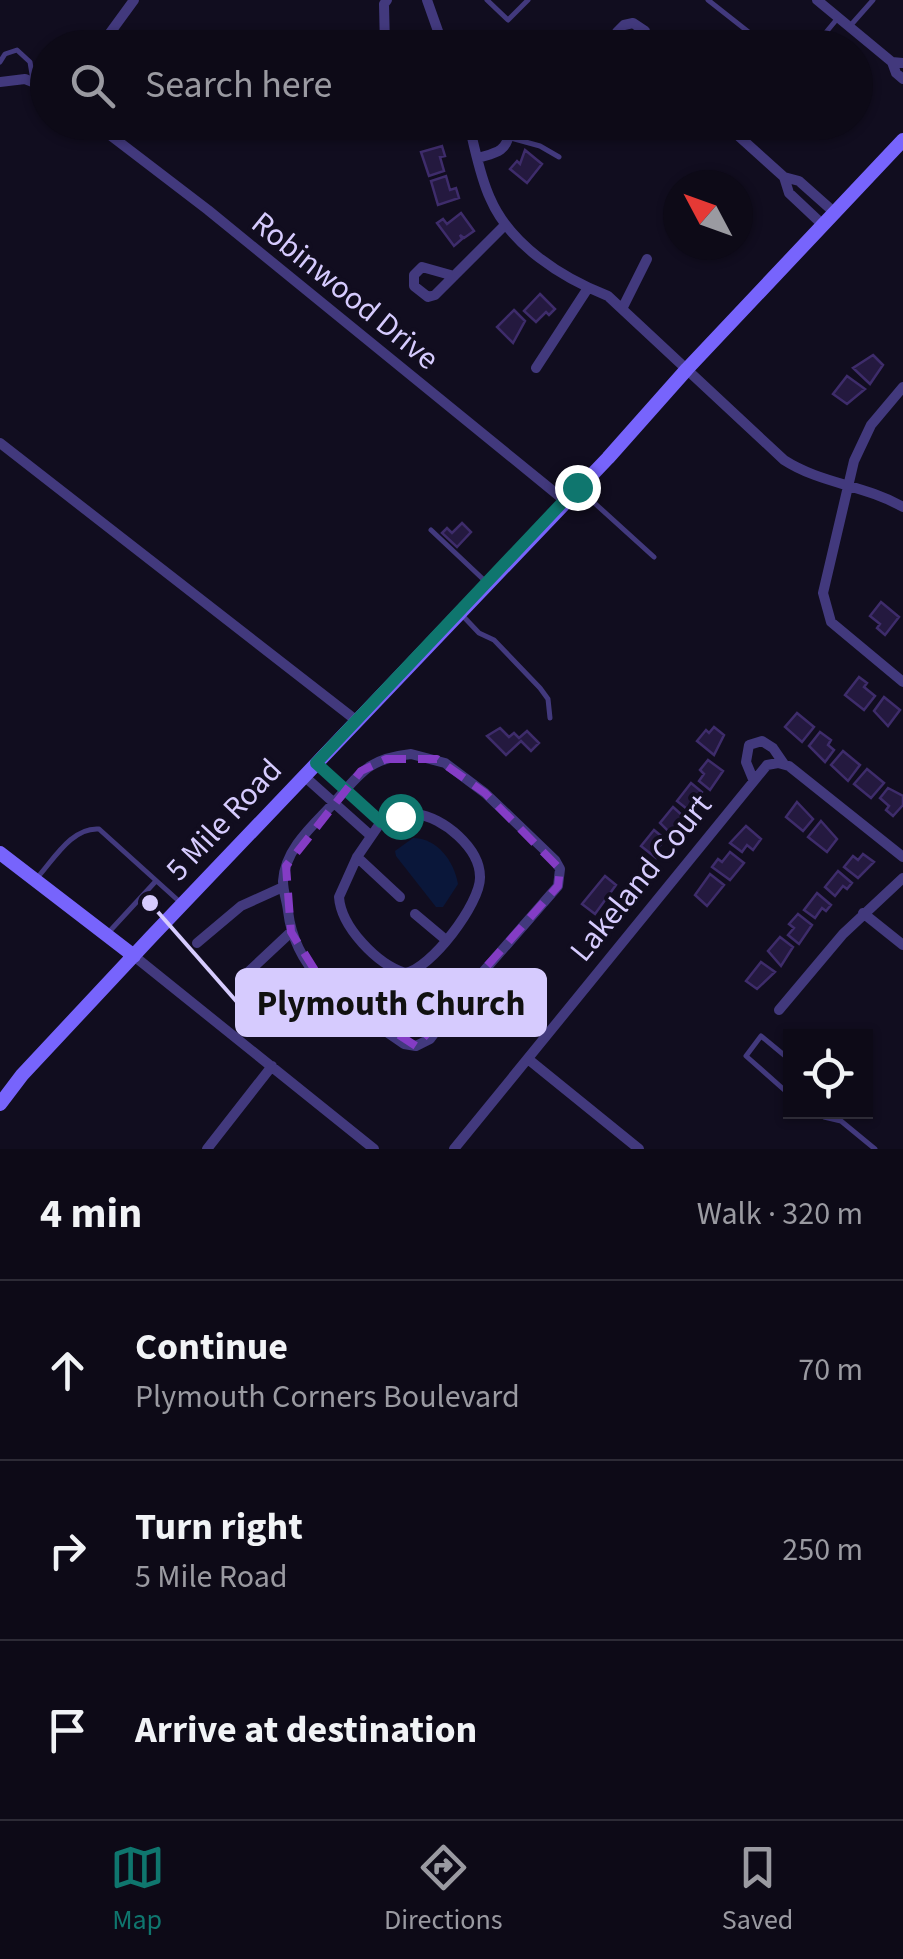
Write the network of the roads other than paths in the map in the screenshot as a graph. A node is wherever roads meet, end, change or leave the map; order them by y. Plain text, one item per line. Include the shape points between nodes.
1 (134, 0) edge
2 (387, 0) edge
3 (427, 0) edge
4 (487, 0) edge
5 (528, 0) edge
6 (708, 0) edge
7 (817, 0) edge
8 (873, 0) edge
9 (838, 17) junction
10 (850, 26) junction
11 (112, 30) edge
12 (385, 30) edge
13 (438, 30) edge
14 (619, 30) edge
15 (642, 30) edge
16 (746, 30) edge
17 (828, 30) edge
18 (855, 30) edge
19 (873, 43) edge
20 (0, 62) edge
21 (30, 62) edge
22 (898, 62) edge
23 (903, 79) edge
24 (30, 80) edge
25 (0, 82) edge
26 (117, 140) edge
27 (473, 140) edge
28 (507, 140) edge
29 (519, 140) edge
30 (744, 140) edge
31 (903, 140) edge
32 (559, 156) dead end
33 (478, 158) junction
34 (784, 177) junction
35 (835, 213) junction
36 (506, 225) junction
37 (824, 225) junction
38 (647, 259) dead end
39 (454, 276) dead end
40 (588, 288) junction
41 (622, 308) junction
42 (536, 368) dead end
43 (687, 369) junction
44 (903, 387) edge
45 (0, 443) edge
46 (848, 486) junction
47 (577, 487) junction
48 (564, 500) junction
49 (903, 508) edge
50 (431, 530) dead end
51 (654, 557) dead end
52 (487, 582) junction
53 (459, 612) junction
54 (903, 682) edge
55 (550, 718) dead end
56 (357, 720) junction
57 (316, 763) junction
58 (784, 764) junction
59 (304, 776) junction
60 (752, 779) junction
61 (345, 790) junction
62 (334, 804) junction
63 (381, 822) junction
64 (370, 835) junction
65 (357, 856) junction
66 (2, 857) edge
67 (903, 857) edge
68 (903, 878) edge
69 (35, 880) junction
70 (156, 882) junction
71 (283, 887) junction
72 (400, 897) dead end
73 (182, 904) junction
74 (863, 913) junction
75 (416, 914) dead end
76 (290, 932) junction
77 (106, 935) junction
78 (446, 940) junction
79 (198, 943) dead end
80 (903, 945) edge
81 (134, 956) junction
82 (243, 977) dead end
83 (779, 1010) dead end
84 (783, 1054) edge
85 (528, 1059) junction
86 (272, 1066) junction
87 (783, 1088) edge
88 (0, 1104) edge
89 (836, 1119) edge
90 (207, 1149) edge
91 (374, 1149) edge
92 (454, 1149) edge
93 (639, 1149) edge
94 (875, 1149) edge

1 - 11 street
2 - 12 street
3 - 13 street
4 - 5 lane via 508,20
6 - 16 lane
7 - 9 street
8 - 10 lane
9 - 10 street
9 - 17 lane
10 - 18 street
14 - 15 street via 633,23
19 - 22 street
20 - 21 lane via 17,50
22 - 23 street via 896,74
24 - 25 street
26 - 48 street, Robinwood Drive
27 - 33 street
28 - 33 street via 502,151
29 - 32 lane
30 - 34 street
31 - 35 street, 5 Mile Road
33 - 36 street
34 - 35 street via 799,181
34 - 37 street via 789,193
35 - 37 street, 5 Mile Road
36 - 39 street
36 - 40 street via 522,244
37 - 43 street, 5 Mile Road
38 - 41 street
40 - 41 street
40 - 42 street
41 - 43 street
43 - 46 street via 784,460
43 - 47 street, 5 Mile Road
44 - 46 street via 862,440
45 - 56 street
46 - 49 street
46 - 54 street via 826,578 826,614
47 - 48 street, 5 Mile Road
47 - 51 lane
48 - 52 street, 5 Mile Road
50 - 52 lane
52 - 53 street, 5 Mile Road
53 - 55 lane via 540,688
53 - 56 street, 5 Mile Road
56 - 57 street, 5 Mile Road
57 - 59 street, 5 Mile Road
57 - 61 street
58 - 60 street via 767,765
58 - 60 street, Lakeland Court via 762,741 749,745
58 - 67 street
59 - 62 street
59 - 73 street, 5 Mile Road
60 - 85 street, Lakeland Court
61 - 62 street
61 - 63 street
61 - 76 street via 361,771 386,759 437,759 485,793 555,860 560,882 430,1038 416,1046 326,988
62 - 64 street
62 - 71 street via 297,844
63 - 64 street
63 - 78 street via 416,814 439,820 478,863 476,896
64 - 65 street
65 - 72 street
65 - 78 street via 340,891 340,909 377,955 399,972 412,972
66 - 69 street
68 - 74 street
69 - 70 lane via 86,828 99,829
69 - 77 street
70 - 73 lane
70 - 77 lane
71 - 76 street
71 - 79 street via 241,906
73 - 81 street, 5 Mile Road
74 - 80 street
74 - 83 street
75 - 78 street
76 - 82 street
77 - 81 street
81 - 86 street
81 - 88 street, 5 Mile Road
84 - 87 lane via 762,1036 746,1056
85 - 92 street, Lakeland Court
85 - 93 street
86 - 90 street
86 - 91 street
89 - 94 lane

